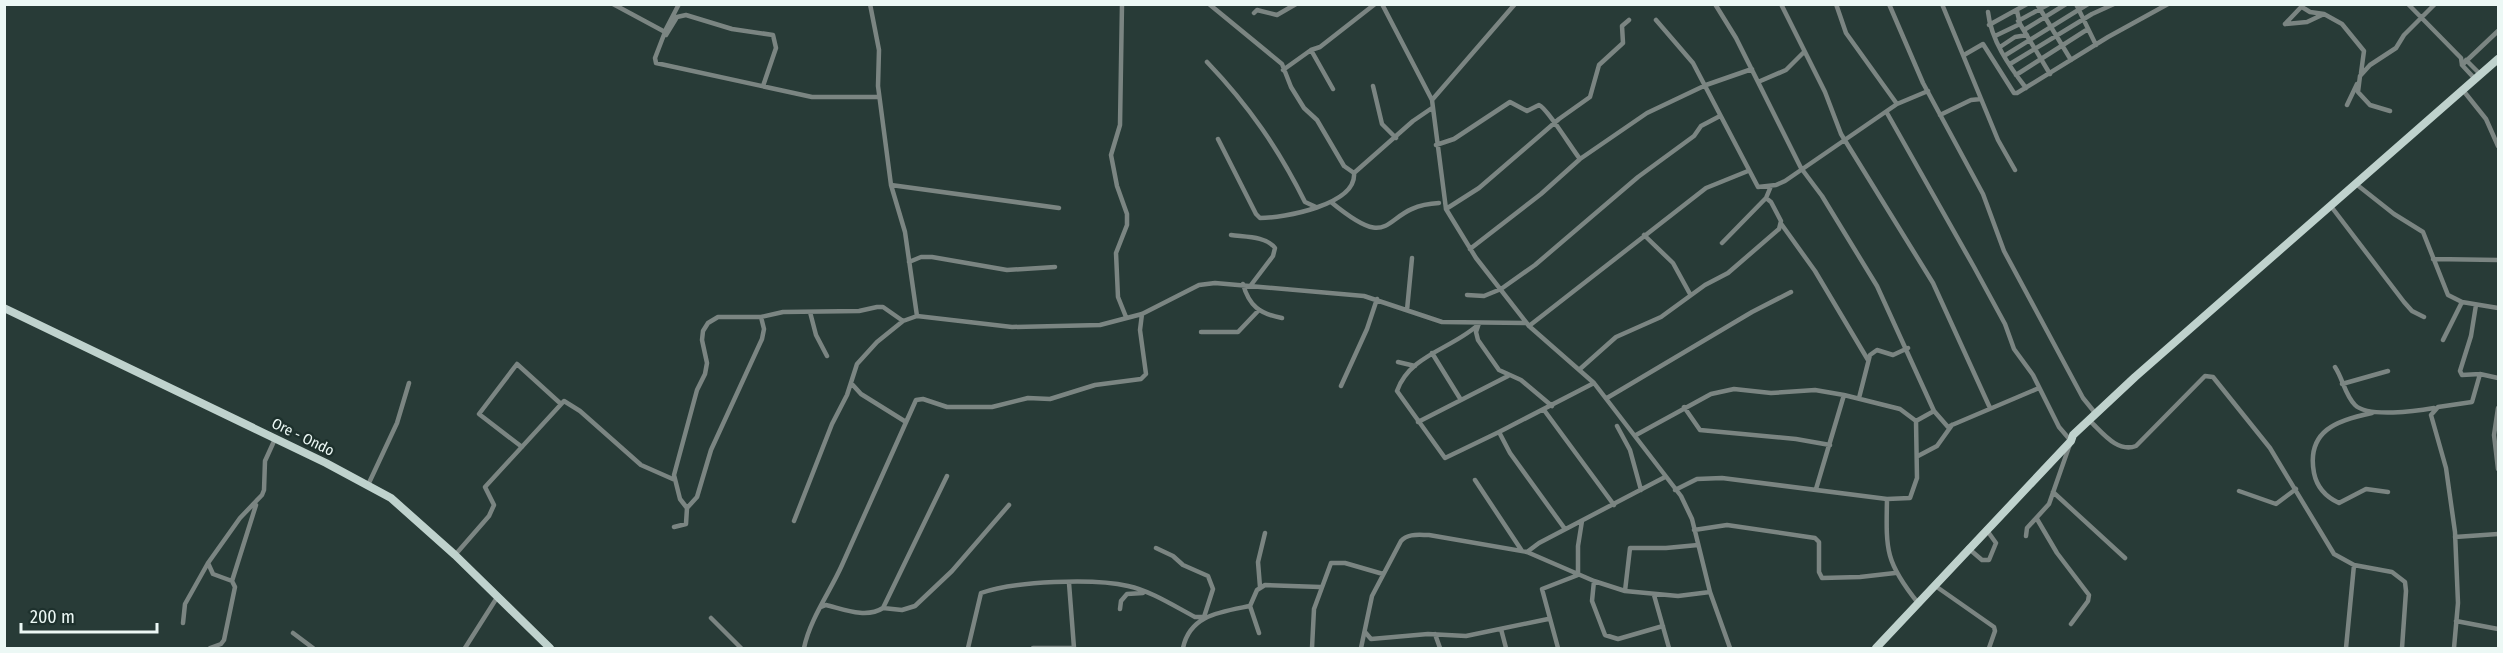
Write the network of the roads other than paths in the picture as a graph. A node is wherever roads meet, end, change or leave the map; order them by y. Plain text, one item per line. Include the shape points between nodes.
1 (613, 4) edge
2 (679, 4) edge
3 (870, 4) edge
4 (1122, 4) edge
5 (1209, 4) edge
6 (1296, 4) edge
7 (1375, 4) edge
8 (1382, 4) edge
9 (1515, 4) edge
10 (1715, 4) edge
11 (1781, 4) edge
12 (1836, 4) edge
13 (1888, 4) edge
14 (1942, 4) edge
15 (2027, 4) edge
16 (2049, 4) edge
17 (2066, 4) edge
18 (2076, 4) edge
19 (2088, 4) edge
20 (2114, 4) edge
21 (2168, 4) edge
22 (2408, 4) edge
23 (2435, 4) edge
24 (2303, 6) edge
25 (2039, 7) edge
26 (2017, 11) junction
27 (2079, 11) junction
28 (1988, 12) dead end
29 (1254, 13) dead end
30 (2324, 14) junction
31 (2010, 16) junction
32 (2422, 18) junction
33 (2046, 19) junction
34 (2084, 19) junction
35 (1629, 20) dead end
36 (1656, 20) dead end
37 (2019, 22) junction
38 (1989, 25) junction
39 (2052, 28) junction
40 (2088, 29) junction
41 (2024, 30) junction
42 (2499, 31) edge
43 (665, 34) junction
44 (1995, 36) junction
45 (2057, 37) junction
46 (2029, 38) junction
47 (2096, 45) junction
48 (2000, 47) junction
49 (2062, 47) junction
50 (1311, 50) junction
51 (2036, 50) junction
52 (1803, 53) junction
53 (1964, 55) junction
54 (2004, 56) junction
55 (2461, 58) junction
56 (2499, 59) edge
57 (2042, 60) junction
58 (2071, 60) junction
59 (2468, 60) junction
60 (1207, 62) dead end
61 (2010, 64) junction
62 (2462, 65) junction
63 (1752, 69) junction
64 (1283, 70) junction
65 (2050, 74) junction
66 (2016, 75) junction
67 (2360, 76) junction
68 (2477, 76) junction
69 (1758, 82) junction
70 (2357, 84) junction
71 (1706, 85) junction
72 (763, 86) junction
73 (1373, 86) dead end
74 (2026, 88) junction
75 (1333, 89) dead end
76 (2462, 89) junction
77 (1928, 91) junction
78 (879, 97) junction
79 (1981, 99) junction
80 (1432, 100) junction
81 (1897, 104) junction
82 (2347, 105) dead end
83 (1432, 108) junction
84 (2390, 111) dead end
85 (1887, 113) junction
86 (1940, 115) junction
87 (1720, 116) junction
88 (1554, 124) junction
89 (1396, 138) junction
90 (1218, 139) dead end
91 (1845, 142) junction
92 (1436, 145) junction
93 (2499, 146) edge
94 (1580, 159) junction
95 (1801, 168) junction
96 (2015, 170) dead end
97 (1749, 171) junction
98 (1354, 173) junction
99 (2356, 184) junction
100 (891, 185) junction
101 (1771, 186) junction
102 (1766, 198) junction
103 (1331, 202) junction
104 (1439, 203) dead end
105 (2330, 205) junction
106 (1316, 207) junction
107 (1059, 208) dead end
108 (1446, 209) junction
109 (1782, 225) junction
110 (1231, 235) dead end
111 (1644, 236) junction
112 (1722, 243) dead end
113 (1470, 249) junction
114 (1412, 258) dead end
115 (2433, 259) junction
116 (2499, 260) edge
117 (909, 262) junction
118 (1055, 267) dead end
119 (1243, 284) junction
120 (1251, 285) junction
121 (1501, 289) junction
122 (1791, 292) dead end
123 (1690, 294) junction
124 (1467, 295) dead end
125 (1377, 299) junction
126 (2462, 302) junction
127 (2476, 305) junction
128 (4, 308) edge
129 (2499, 308) edge
130 (1407, 310) junction
131 (1258, 311) junction
132 (810, 312) junction
133 (1142, 314) junction
134 (918, 316) junction
135 (761, 317) junction
136 (1126, 317) junction
137 (2424, 317) dead end
138 (1282, 318) dead end
139 (903, 321) junction
140 (1480, 323) junction
141 (1528, 324) junction
142 (1201, 332) dead end
143 (2443, 340) dead end
144 (1908, 348) junction
145 (1432, 353) junction
146 (827, 356) dead end
147 (1868, 360) junction
148 (1398, 362) dead end
149 (1414, 366) junction
150 (2335, 367) dead end
151 (1580, 369) junction
152 (2388, 371) dead end
153 (2480, 374) junction
154 (1508, 376) junction
155 (2499, 378) edge
156 (1594, 382) junction
157 (409, 383) dead end
158 (851, 383) junction
159 (2343, 384) junction
160 (1341, 386) dead end
161 (2039, 388) junction
162 (1844, 395) junction
163 (1607, 398) junction
164 (1858, 398) junction
165 (1461, 400) junction
166 (561, 404) junction
167 (1552, 406) junction
168 (1683, 408) junction
169 (1990, 408) junction
170 (2434, 408) junction
171 (2499, 408) edge
172 (1544, 410) junction
173 (1934, 411) junction
174 (2372, 413) junction
175 (2093, 417) junction
176 (1916, 421) junction
177 (906, 422) junction
178 (1418, 422) junction
179 (1952, 425) junction
180 (1617, 426) dead end
181 (1498, 432) junction
182 (1636, 435) junction
183 (2072, 438) junction
184 (275, 439) junction
185 (1830, 445) junction
186 (522, 447) junction
187 (1918, 456) junction
188 (2499, 469) edge
189 (947, 476) dead end
190 (1665, 477) junction
191 (675, 480) junction
192 (1475, 480) dead end
193 (368, 485) junction
194 (1816, 489) junction
195 (2296, 489) junction
196 (1641, 490) junction
197 (1675, 490) junction
198 (2239, 491) dead end
199 (2053, 492) junction
200 (2388, 492) dead end
201 (1887, 499) junction
202 (257, 502) junction
203 (1009, 505) dead end
204 (1614, 506) junction
205 (687, 508) junction
206 (2037, 519) junction
207 (794, 521) dead end
208 (1582, 521) junction
209 (674, 527) dead end
210 (1565, 529) junction
211 (1986, 529) junction
212 (1694, 530) junction
213 (1265, 533) dead end
214 (2499, 534) edge
215 (2026, 536) dead end
216 (2455, 537) junction
217 (1698, 545) junction
218 (1156, 548) dead end
219 (1968, 548) junction
220 (1525, 552) junction
221 (455, 555) junction
222 (2125, 558) dead end
223 (208, 563) junction
224 (2354, 565) junction
225 (1895, 573) junction
226 (1383, 574) junction
227 (1578, 575) junction
228 (232, 581) junction
229 (1594, 581) junction
230 (1069, 583) junction
231 (1934, 585) junction
232 (1260, 586) junction
233 (1320, 587) junction
234 (1625, 591) junction
235 (1710, 592) junction
236 (1146, 593) junction
237 (1654, 595) junction
238 (498, 596) junction
239 (1918, 603) junction
240 (1250, 606) junction
241 (821, 607) junction
242 (883, 608) junction
243 (1120, 609) dead end
244 (1187, 612) junction
245 (1204, 617) junction
246 (711, 618) dead end
247 (1548, 619) junction
248 (2456, 621) junction
249 (183, 623) dead end
250 (2071, 624) dead end
251 (1663, 626) junction
252 (1191, 627) junction
253 (1364, 629) junction
254 (1501, 629) junction
255 (2499, 629) edge
256 (293, 633) dead end
257 (1259, 633) dead end
258 (1435, 634) junction
259 (210, 648) edge
260 (313, 648) edge
261 (465, 648) edge
262 (550, 648) edge
263 (741, 648) edge
264 (804, 648) edge
265 (968, 648) edge
266 (1033, 648) edge
267 (1182, 648) edge
268 (1312, 648) edge
269 (1360, 648) edge
270 (1440, 648) edge
271 (1506, 648) edge
272 (1558, 648) edge
273 (1669, 648) edge
274 (1730, 648) edge
275 (1876, 648) edge
276 (1989, 648) edge
277 (2346, 648) edge
278 (2402, 648) edge
279 (2454, 648) edge

1 - 43 street
2 - 43 street
3 - 78 street via 879,50
4 - 136 street via 1120,125 1111,155 1127,214 1116,261 1118,297
5 - 64 street via 1261,45 1282,64
6 - 29 street via 1277,15 1257,10
7 - 50 street
8 - 80 street
9 - 80 street
10 - 63 street
11 - 52 street
12 - 81 street via 1846,33
13 - 77 street
14 - 53 street
15 - 26 street
16 - 25 street
17 - 33 street
18 - 27 street
19 - 27 street
20 - 34 street
21 - 47 street
22 - 32 street
23 - 32 street
24 - 30 street via 2310,12
24 - 30 street via 2285,24 2307,22
25 - 33 street
25 - 37 street
26 - 31 street
26 - 37 street
27 - 34 street
27 - 39 street
28 - 38 street
30 - 67 street via 2343,24 2360,43 2365,57
31 - 37 street
31 - 38 street
32 - 55 street
32 - 67 street via 2396,48
33 - 39 street
33 - 41 street
34 - 40 street
34 - 45 street
35 - 88 street via 1622,26 1623,43 1599,65 1590,97
36 - 71 street via 1694,63
37 - 41 street
37 - 44 street
38 - 44 street
39 - 45 street
39 - 46 street
40 - 47 street
40 - 49 street
41 - 46 street
42 - 59 street
43 - 72 street via 656,63
43 - 72 street via 677,16 686,15 732,29 773,35 776,48
44 - 48 street
45 - 49 street
45 - 51 street
46 - 48 street via 2015,37
46 - 51 street
46 - 54 street
47 - 58 street
48 - 54 street
49 - 57 street
49 - 58 street
50 - 64 street
50 - 75 street
51 - 57 street
51 - 61 street
52 - 69 street via 1786,70
52 - 91 street
53 - 74 street via 1983,44 2014,93
53 - 79 street
54 - 61 street
55 - 59 street
55 - 62 street
56 - 68 main road
57 - 65 street
57 - 66 street
58 - 65 street
59 - 62 street
59 - 68 street
60 - 106 street via 1252,112 1305,202
61 - 66 street
62 - 68 street
63 - 69 street
63 - 71 street
64 - 98 street via 1340,161
65 - 74 street
66 - 74 street
67 - 70 street
68 - 76 main road
69 - 95 street
70 - 82 street
70 - 84 street via 2363,100
71 - 87 street
71 - 94 street via 1647,113
72 - 78 street via 812,97
73 - 89 street via 1382,124
76 - 93 street via 2486,119
76 - 99 main road
77 - 81 street
77 - 86 street
78 - 100 street
79 - 86 street
79 - 96 street
80 - 83 street
81 - 85 street
83 - 89 street
83 - 92 street
85 - 91 street
85 - 161 street via 1990,296 2014,349
86 - 175 street via 1983,194 2004,251
87 - 97 street
87 - 121 street via 1701,126 1694,136
88 - 92 street via 1542,106 1527,111 1510,102 1454,139
88 - 94 street
88 - 108 street via 1479,188
89 - 98 street
90 - 106 street via 1260,218 1297,214
91 - 95 street
91 - 169 street via 1933,283
92 - 108 street
94 - 113 street
95 - 101 street
95 - 144 street via 1868,271
97 - 101 street via 1758,187
97 - 111 street via 1706,188
98 - 103 street via 1350,185
99 - 105 main road
99 - 115 street via 2423,232
100 - 107 street
100 - 117 street
101 - 102 street
102 - 109 street
102 - 112 street
103 - 104 street via 1370,229 1388,227 1413,207
103 - 106 street
105 - 137 street via 2408,306
105 - 175 main road
108 - 113 street
109 - 123 street via 1728,273
109 - 147 street via 1815,271
110 - 120 street via 1270,242 1275,248 1274,256
111 - 123 street via 1673,263
111 - 141 street
113 - 121 street
114 - 130 street
115 - 116 street
115 - 126 street via 2448,294
117 - 118 street via 932,257 1007,270
117 - 134 street
119 - 120 street
119 - 131 street via 1246,296
119 - 133 street via 1205,283
120 - 125 street
121 - 124 street via 1484,296
121 - 141 street
122 - 163 street
123 - 151 street via 1661,316 1616,337
125 - 130 street
125 - 160 street
126 - 127 street
126 - 143 street
127 - 129 street
127 - 153 street via 2460,371 2462,375
128 - 184 main road, Ore - Ondo
130 - 140 street via 1442,322
131 - 138 street
131 - 142 street via 1238,332
132 - 135 street
132 - 139 street via 859,311 877,306
132 - 146 street
133 - 136 street
133 - 177 street via 1140,330 1146,374 1141,379 992,407 947,407 919,399
134 - 136 street via 1045,328 1100,325
134 - 139 street
135 - 191 street via 714,318 703,330 706,369 697,390
135 - 205 street via 762,339 711,450 697,497
139 - 158 street via 857,364
140 - 141 street
140 - 145 street via 1466,336
140 - 154 street via 1478,340 1499,370
141 - 151 street
144 - 147 street via 1893,355 1873,351
144 - 173 street
145 - 149 street
145 - 165 street
147 - 164 street
148 - 149 street
149 - 178 street via 1397,392
150 - 159 street
151 - 156 street
152 - 159 street
153 - 155 street
153 - 170 street via 2472,402
154 - 165 street
154 - 167 street via 1521,380
156 - 163 street
156 - 167 street
157 - 193 street via 397,423
158 - 177 street via 861,394
158 - 207 street
159 - 174 street via 2355,405
161 - 169 street
161 - 183 street via 2059,427
162 - 164 street
162 - 168 street via 1815,390 1759,393 1734,389
162 - 185 street
163 - 182 street
164 - 176 street via 1900,409
165 - 178 street
166 - 186 street
166 - 186 street via 517,364 479,414
166 - 191 street via 568,402 649,470
167 - 172 street
168 - 182 street
168 - 185 street via 1700,430
169 - 179 street
170 - 174 street
170 - 216 street via 2431,415 2446,468
171 - 188 street via 2494,435
172 - 181 street
172 - 204 street
173 - 176 street
173 - 179 street via 1946,426
174 - 200 street via 2334,424 2317,440 2311,455 2314,474 2322,492 2339,503 2366,489
175 - 183 main road
175 - 195 street via 2120,447 2136,446 2209,375 2218,381 2270,448
176 - 187 street
177 - 241 street
178 - 181 street via 1445,458
179 - 187 street via 1937,446
180 - 196 street via 1630,450
181 - 210 street
182 - 190 street
183 - 199 street
183 - 211 main road
184 - 193 main road, Ore - Ondo
184 - 202 street via 265,461 264,490
185 - 194 street
186 - 221 street via 485,487 494,505
187 - 201 street via 1912,496
189 - 242 street
190 - 196 street
190 - 197 street
191 - 205 street via 680,500
192 - 220 street
193 - 221 main road, Ore - Ondo via 403,508
194 - 197 street via 1722,478 1697,479
194 - 201 street
195 - 198 street via 2276,504
195 - 224 street via 2334,554
196 - 204 street
197 - 212 street via 1687,506
199 - 206 street
199 - 222 street
201 - 225 street via 1886,546
202 - 223 street via 240,518
202 - 228 street
203 - 242 street via 952,571 915,606 902,610
204 - 208 street
205 - 209 street via 686,524
206 - 215 street via 2027,528
206 - 250 street via 2089,595
208 - 210 street
208 - 227 street
210 - 220 street
211 - 219 main road
211 - 219 street via 1996,543 1989,560 1982,560
212 - 217 street
212 - 225 street via 1734,525 1815,538 1820,542 1822,578
213 - 232 street via 1258,562
214 - 216 street
216 - 248 street
217 - 234 street via 1630,548
217 - 235 street
218 - 245 street via 1208,576 1213,589
219 - 231 main road
220 - 226 street via 1430,535 1406,536
220 - 227 street
221 - 238 main road, Ore - Ondo
223 - 228 street via 213,574
223 - 249 street via 185,604
224 - 277 street
224 - 278 street via 2392,572 2405,582
225 - 239 street
226 - 233 street via 1335,561 1328,567
226 - 253 street via 1372,596
227 - 229 street
227 - 247 street via 1542,589
228 - 259 street via 235,587 224,640
229 - 234 street
229 - 251 street via 1592,601 1605,635 1618,639
230 - 236 street via 1113,584
230 - 265 street via 981,592
230 - 266 street via 1074,648
231 - 239 main road
231 - 276 street via 1994,627
232 - 233 street
232 - 240 street
233 - 268 street via 1314,609
234 - 237 street
235 - 237 street
235 - 274 street
236 - 243 street via 1127,594
236 - 244 street
237 - 251 street
238 - 261 street
238 - 262 main road, Ore - Ondo
239 - 275 main road
240 - 245 street
240 - 257 street
241 - 242 street via 826,604 869,613
241 - 264 street
244 - 245 street
244 - 252 street
245 - 252 street
246 - 263 street
247 - 254 street
247 - 272 street
248 - 255 street
248 - 279 street
251 - 273 street
252 - 267 street
253 - 258 street via 1371,639 1380,640
253 - 269 street
254 - 258 street via 1466,636
254 - 271 street
256 - 260 street
258 - 270 street

